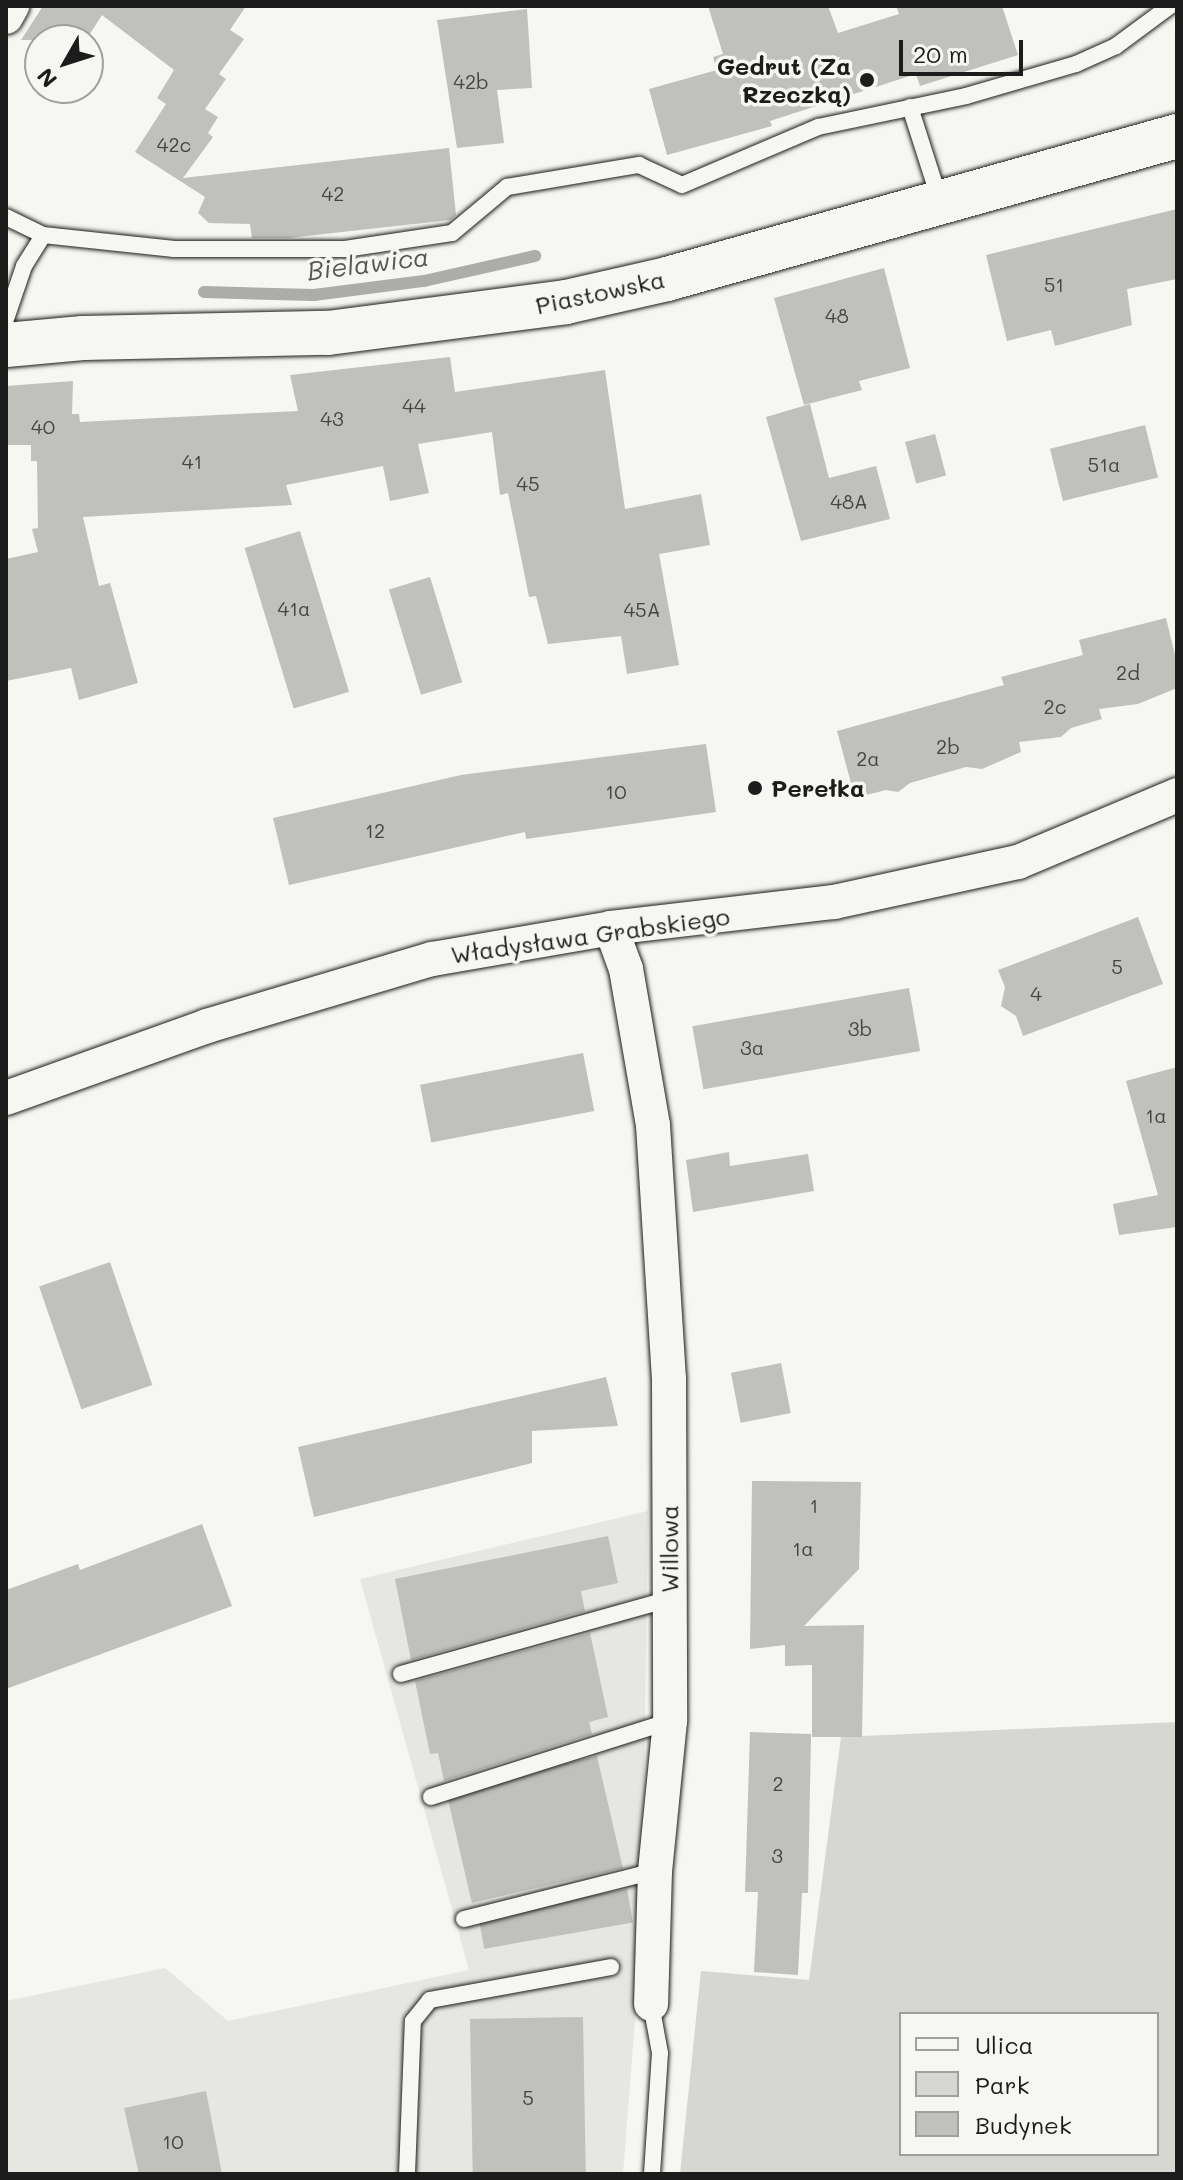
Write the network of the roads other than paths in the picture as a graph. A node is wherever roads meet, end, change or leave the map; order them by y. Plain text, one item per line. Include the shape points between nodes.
1 (12, 6) edge
2 (1170, 6) edge
3 (6, 17) edge
4 (910, 107) junction
5 (1177, 136) edge
6 (941, 202) junction
7 (6, 217) edge
8 (43, 235) junction
9 (6, 319) edge
10 (6, 345) edge
11 (1177, 795) edge
12 (611, 928) junction
13 (6, 1098) edge
14 (669, 1599) junction
15 (401, 1674) dead end
16 (670, 1721) junction
17 (431, 1797) dead end
18 (655, 1871) junction
19 (464, 1919) dead end
20 (611, 1967) dead end
21 (651, 2004) joint
22 (407, 2174) edge
23 (652, 2174) edge

1 - 3 street
2 - 4 lane via 1116,46 1076,64
4 - 6 lane
4 - 8 lane via 818,127 682,185 639,165 507,187 452,233 345,249 234,250
5 - 6 main road, Piastowska
6 - 10 main road, Piastowska via 619,290 438,322 317,334 83,338
7 - 8 lane
8 - 9 lane via 24,266
11 - 12 street, Władysława Grabskiego via 1018,862 834,902
12 - 13 street, Władysława Grabskiego via 432,959 207,1026
12 - 14 street, Willowa via 626,969 653,1125 669,1379
14 - 15 lane
14 - 16 street, Willowa
16 - 17 lane
16 - 18 street, Willowa
18 - 19 lane
18 - 21 street, Willowa
20 - 22 lane via 430,2000 413,2021
21 - 23 lane, Willowa via 660,2053

